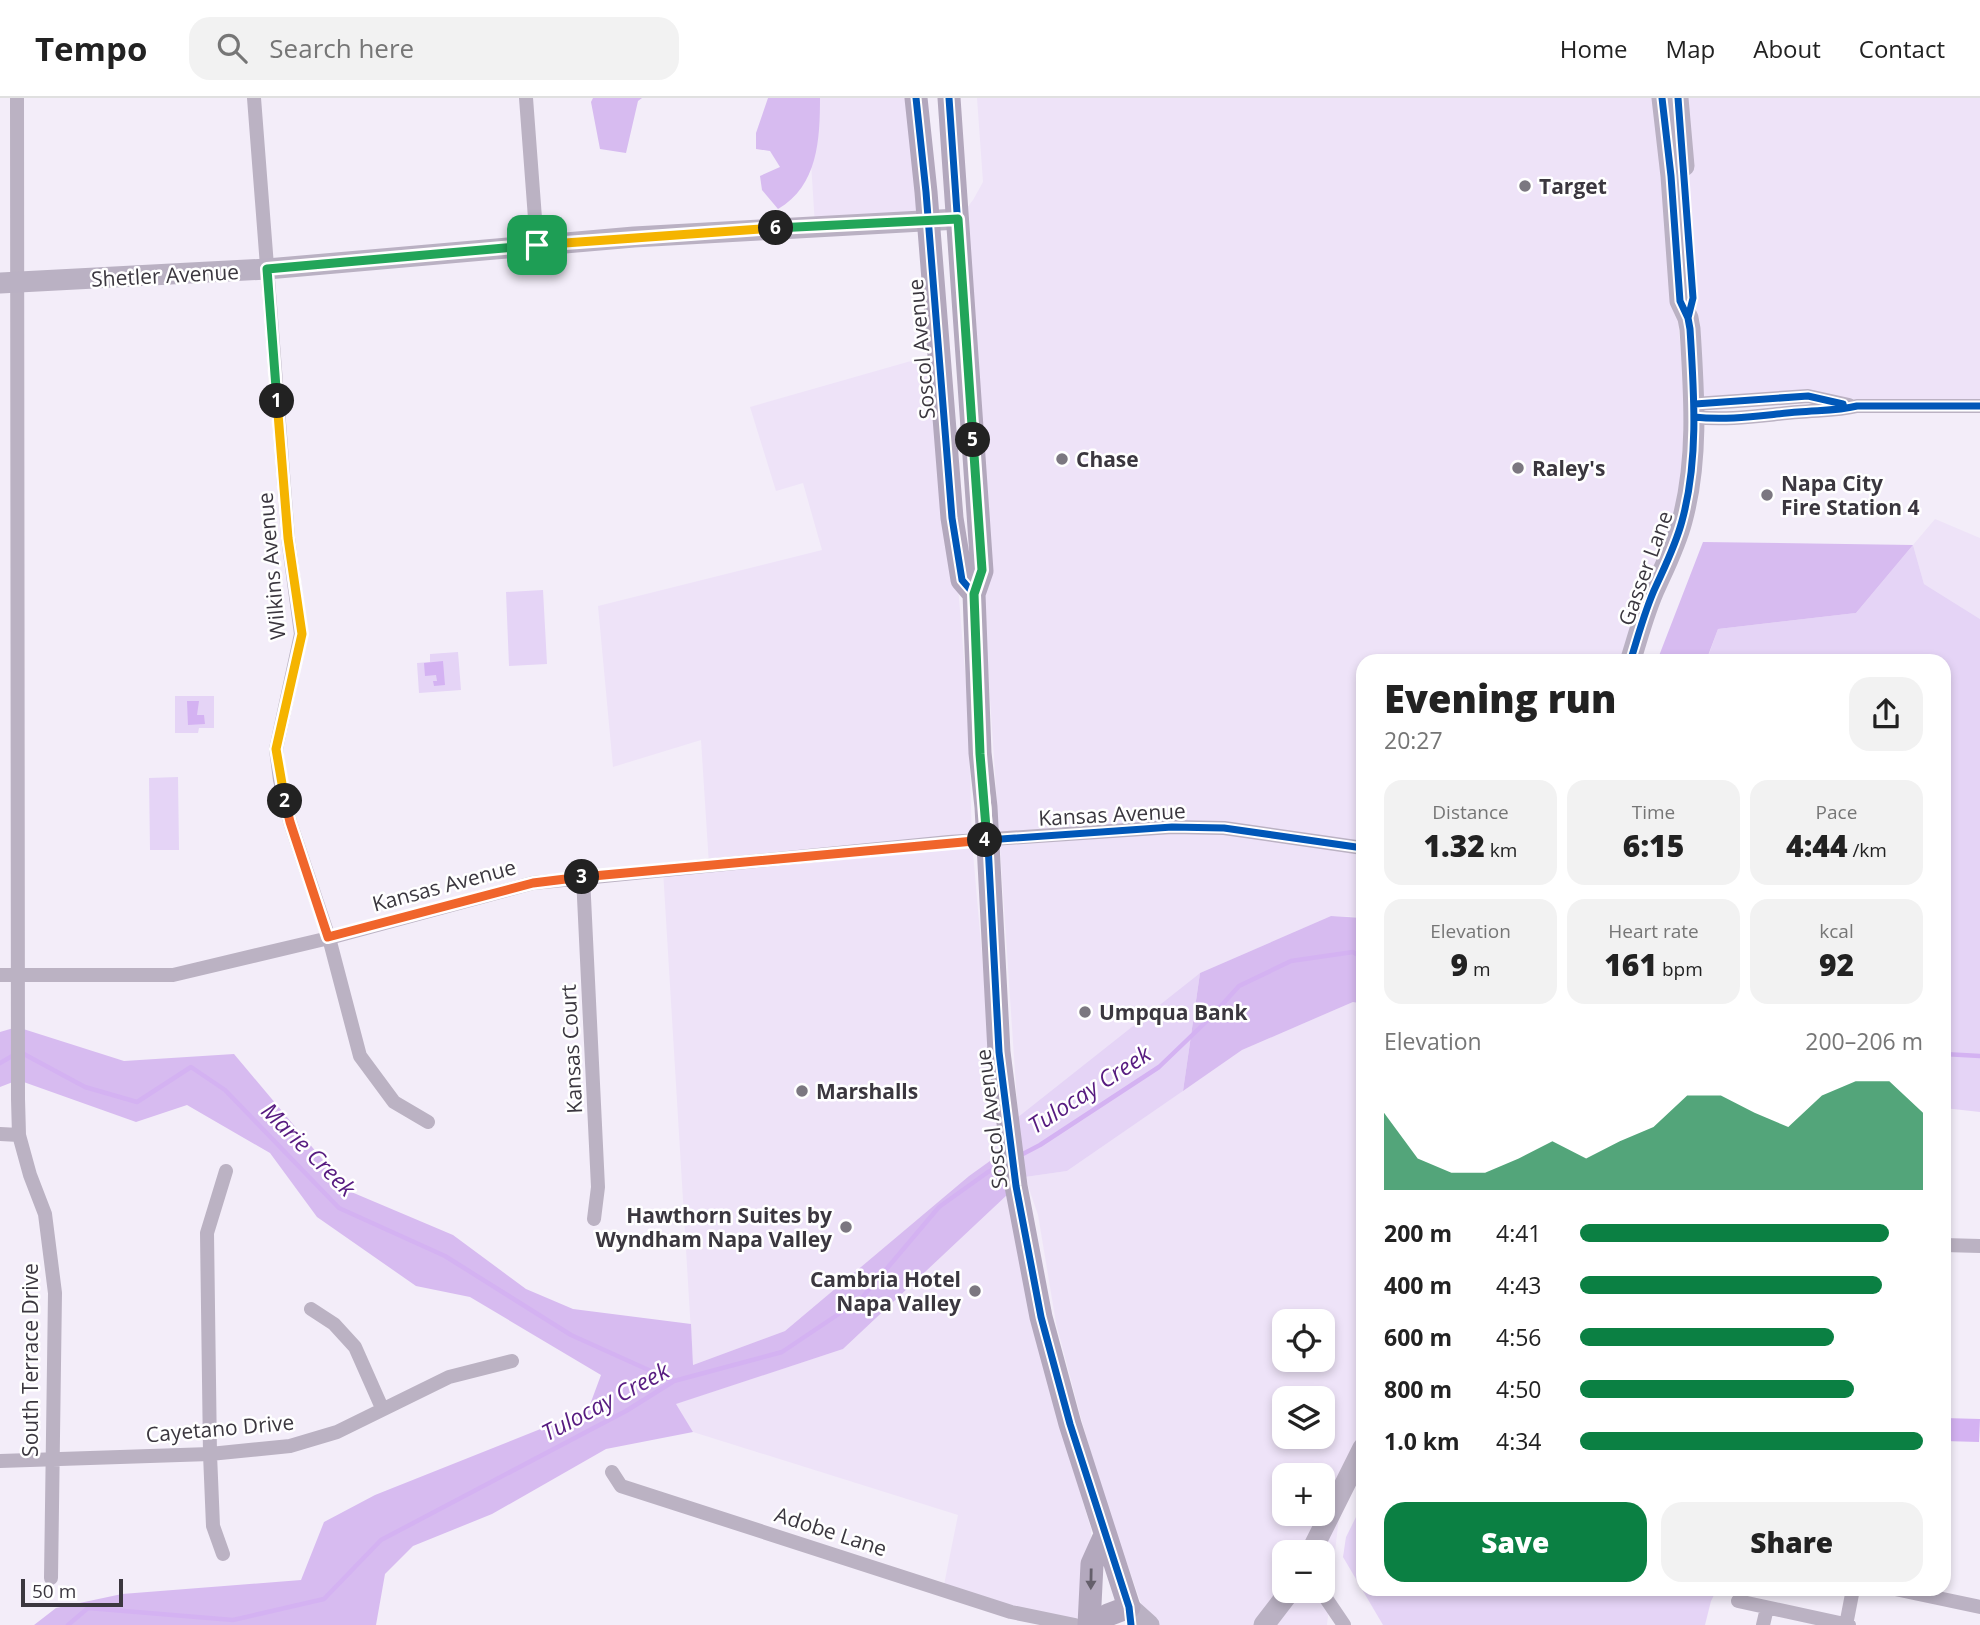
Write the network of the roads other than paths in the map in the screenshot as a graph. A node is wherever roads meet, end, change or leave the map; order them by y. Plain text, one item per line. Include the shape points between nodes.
1 (17, 98) edge
2 (254, 98) edge
3 (526, 98) edge
4 (916, 98) edge
5 (949, 98) edge
6 (1662, 98) edge
7 (1678, 98) edge
8 (958, 219) junction
9 (928, 221) junction
10 (537, 245) junction
11 (267, 269) junction
12 (8, 283) edge
13 (1688, 318) junction
14 (1980, 406) edge
15 (1695, 411) junction
16 (974, 594) junction
17 (1633, 654) edge
18 (987, 840) junction
19 (1356, 847) edge
20 (583, 877) junction
21 (328, 937) junction
22 (0, 975) edge
23 (17, 976) junction
24 (428, 1122) dead end
25 (0, 1134) edge
26 (19, 1135) junction
27 (226, 1171) dead end
28 (594, 1219) dead end
29 (1951, 1245) edge
30 (1980, 1246) edge
31 (311, 1309) dead end
32 (513, 1361) dead end
33 (383, 1408) junction
34 (210, 1454) junction
35 (0, 1461) edge
36 (51, 1461) junction
37 (1356, 1462) edge
38 (612, 1472) dead end
39 (1105, 1535) junction
40 (1317, 1540) edge
41 (223, 1554) dead end
42 (51, 1578) dead end
43 (1852, 1596) edge
44 (1928, 1596) edge
45 (1738, 1601) dead end
46 (1281, 1603) edge
47 (1329, 1603) edge
48 (1980, 1607) edge
49 (1767, 1608) junction
50 (1130, 1616) edge
51 (1046, 1623) edge
52 (1074, 1625) edge
53 (1092, 1625) edge
54 (1149, 1625) edge
55 (1264, 1625) edge
56 (1344, 1625) edge
57 (1763, 1625) edge
58 (1847, 1625) edge

1 - 12 street, South Terrace Drive
2 - 11 street, Wilkins Avenue
3 - 10 street
4 - 9 main road, Soscol Avenue
5 - 8 main road, Soscol Avenue
6 - 13 street, Gasser Lane via 1680,301
7 - 13 street, Gasser Lane via 1693,298
8 - 9 street, Shetler Avenue
8 - 16 main road, Soscol Avenue via 982,570
9 - 10 street, Shetler Avenue
9 - 16 main road, Soscol Avenue via 952,518 962,580
10 - 11 street, Shetler Avenue
11 - 12 street, Shetler Avenue
11 - 21 street, Wilkins Avenue via 288,538 302,634 276,749 290,822
12 - 23 street, South Terrace Drive via 18,312
13 - 15 street, Gasser Lane
14 - 15 street via 1857,407 1716,419
15 - 17 street, Gasser Lane via 1682,521
16 - 18 main road, Soscol Avenue
18 - 19 street, Kansas Avenue via 1172,827 1224,828
18 - 20 street, Kansas Avenue
18 - 39 main road, Soscol Avenue via 999,1052 1016,1186 1041,1317
20 - 21 street, Kansas Avenue via 533,883
20 - 28 street, Kansas Court via 598,1187
21 - 23 street, Kansas Avenue via 173,975
21 - 24 street, Wilkins Avenue via 360,1056 394,1102
22 - 23 street, Kansas Avenue
23 - 26 street, South Terrace Drive
25 - 26 street
26 - 36 street, South Terrace Drive via 45,1214 51,1250 55,1293
27 - 34 street via 207,1233
29 - 30 street
31 - 33 street via 334,1324 355,1347
32 - 33 street, Cayetano Drive via 449,1377
33 - 34 street, Cayetano Drive via 337,1432 290,1446
34 - 36 street, Cayetano Drive
34 - 41 street via 213,1526
35 - 36 street, Cayetano Drive
36 - 42 street, South Terrace Drive
37 - 40 street
38 - 51 street, Adobe Lane via 621,1486
39 - 50 main road, Soscol Avenue
39 -> 53 main road via 1091,1564
43 - 58 street
44 - 48 street
45 - 49 street
46 - 55 street
47 - 56 street
49 - 57 street
49 - 58 street
50 - 53 main road via 1108,1615
50 - 54 street, Soscol Avenue
51 - 52 street, Adobe Lane

